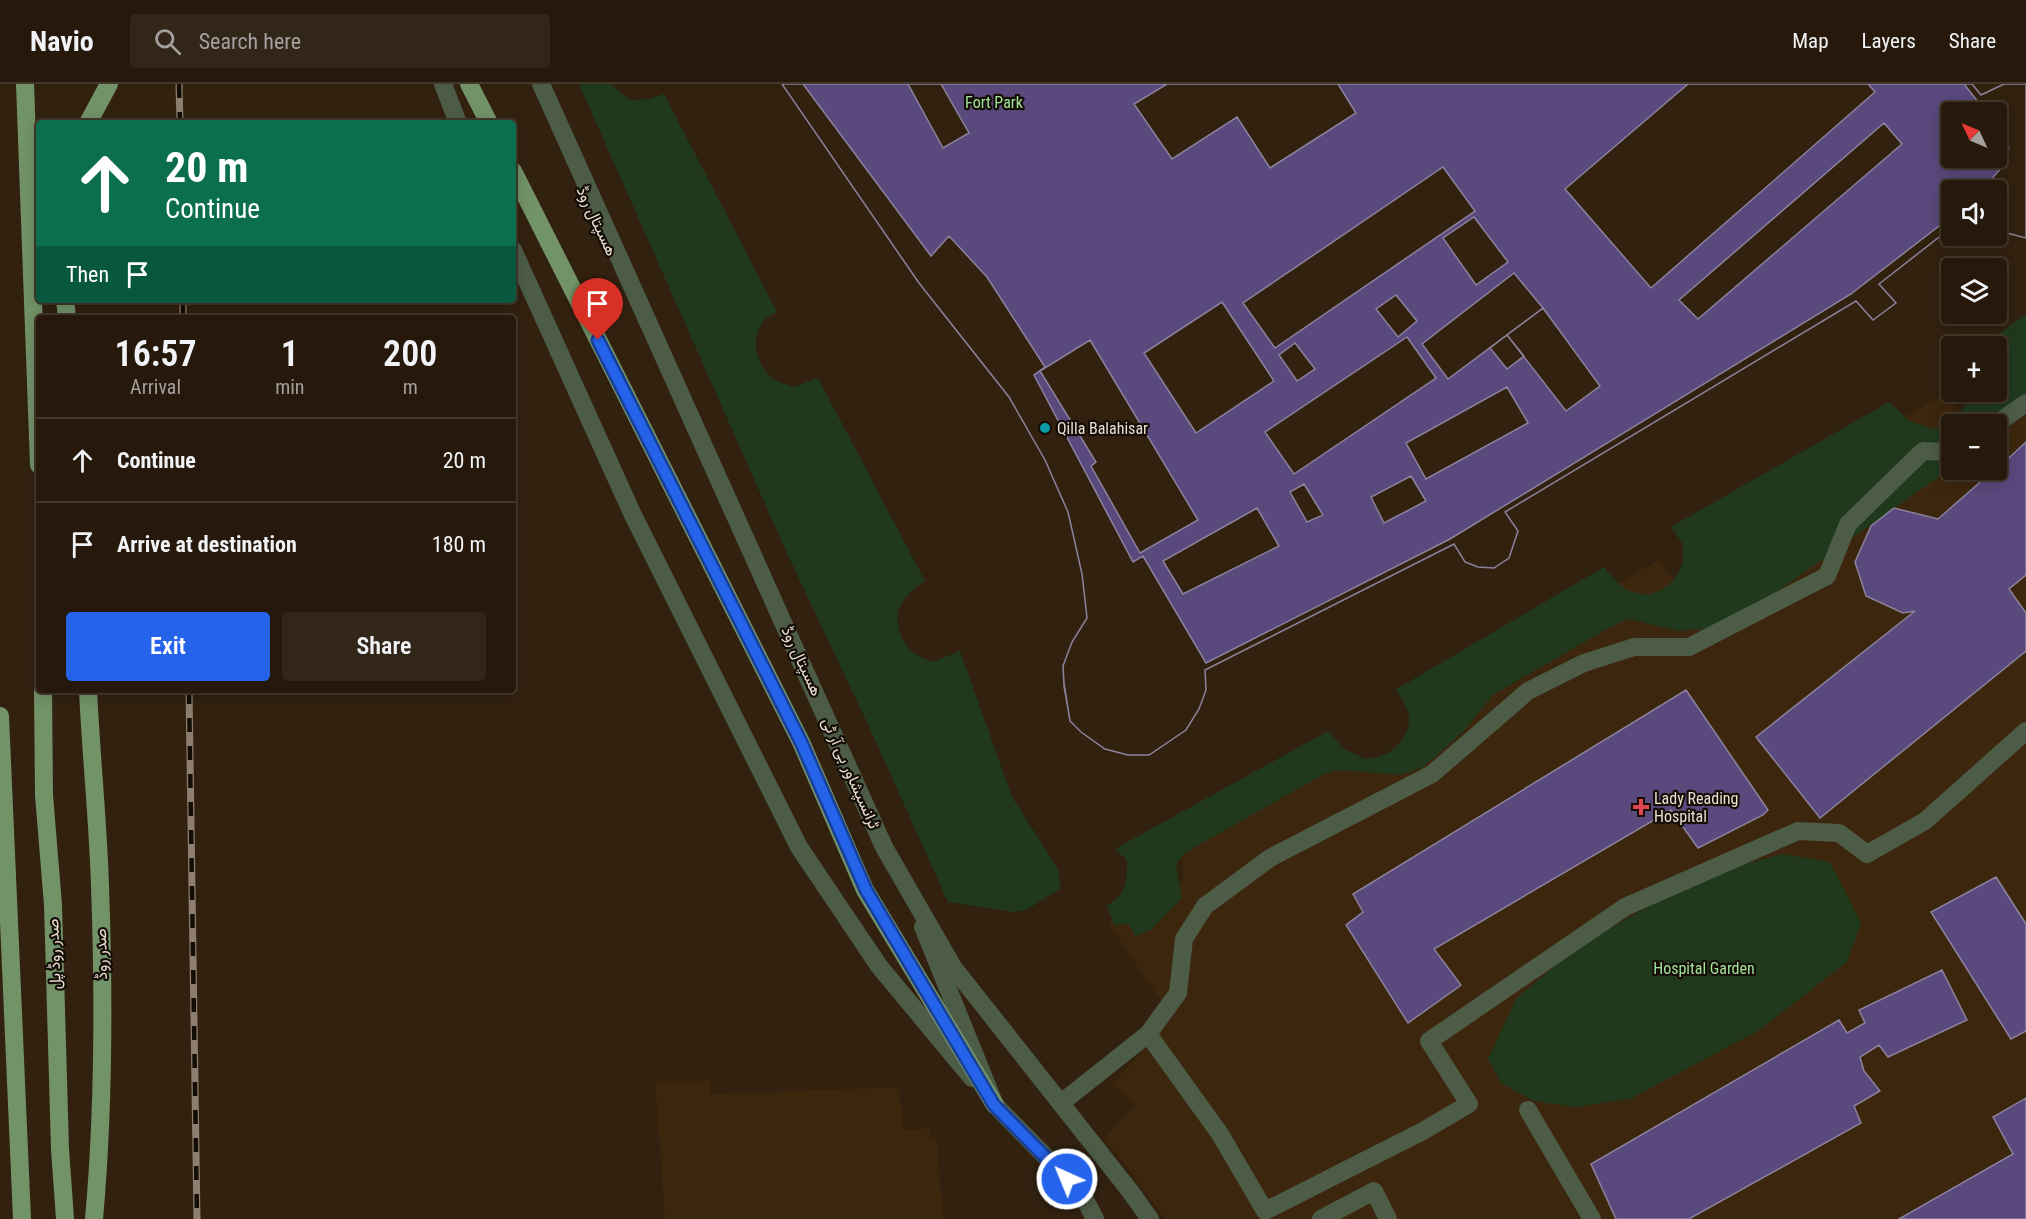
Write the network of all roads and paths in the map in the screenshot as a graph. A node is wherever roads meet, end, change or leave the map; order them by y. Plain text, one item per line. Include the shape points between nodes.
1 (25, 84) edge
2 (109, 84) edge
3 (443, 84) edge
4 (469, 84) edge
5 (533, 84) edge
6 (541, 84) edge
7 (90, 120) edge
8 (457, 120) edge
9 (487, 120) edge
10 (516, 177) edge
11 (516, 257) edge
12 (36, 383) edge
13 (2026, 404) edge
14 (2007, 417) edge
15 (1941, 452) edge
16 (43, 693) edge
17 (88, 693) edge
18 (0, 717) edge
19 (2026, 731) edge
20 (1148, 1034) junction
21 (1061, 1103) junction
22 (994, 1105) junction
23 (1528, 1110) dead end
24 (1267, 1215) edge
25 (22, 1219) edge
26 (65, 1219) edge
27 (94, 1219) edge
28 (1095, 1219) edge
29 (1150, 1219) edge
30 (1321, 1219) edge
31 (1388, 1219) edge
32 (1592, 1219) edge

1 - 12 main road
2 - 7 main road
3 - 8 street
4 - 9 main road
5 - 22 street, ھسپتال روڈ via 907,887
6 - 21 street, ٹرانسپشاور بی آر ٹی, bridge via 884,847 953,967
10 - 22 main road via 801,742 866,890
11 - 22 street via 632,513 799,847 879,966
13 - 14 street
15 - 20 street via 1923,451 1848,524 1827,576 1689,647 1634,647 1565,672 1528,691 1432,774 1270,858 1205,906 1184,939 1178,993
16 - 26 main road, صدر روڈ پل via 44,795 53,905
17 - 27 main road, صدر روڈ via 103,1009
18 - 25 main road
19 - 24 street via 1925,821 1867,854 1839,833 1798,831 1625,907 1430,1041 1468,1104
20 - 21 street
20 - 24 street via 1220,1134
21 - 29 street, ٹرانسپشاور بی آر ٹی, bridge
22 - 28 street, ھسپتال روڈ via 1082,1194
23 - 32 street
30 - 31 street via 1374,1191

